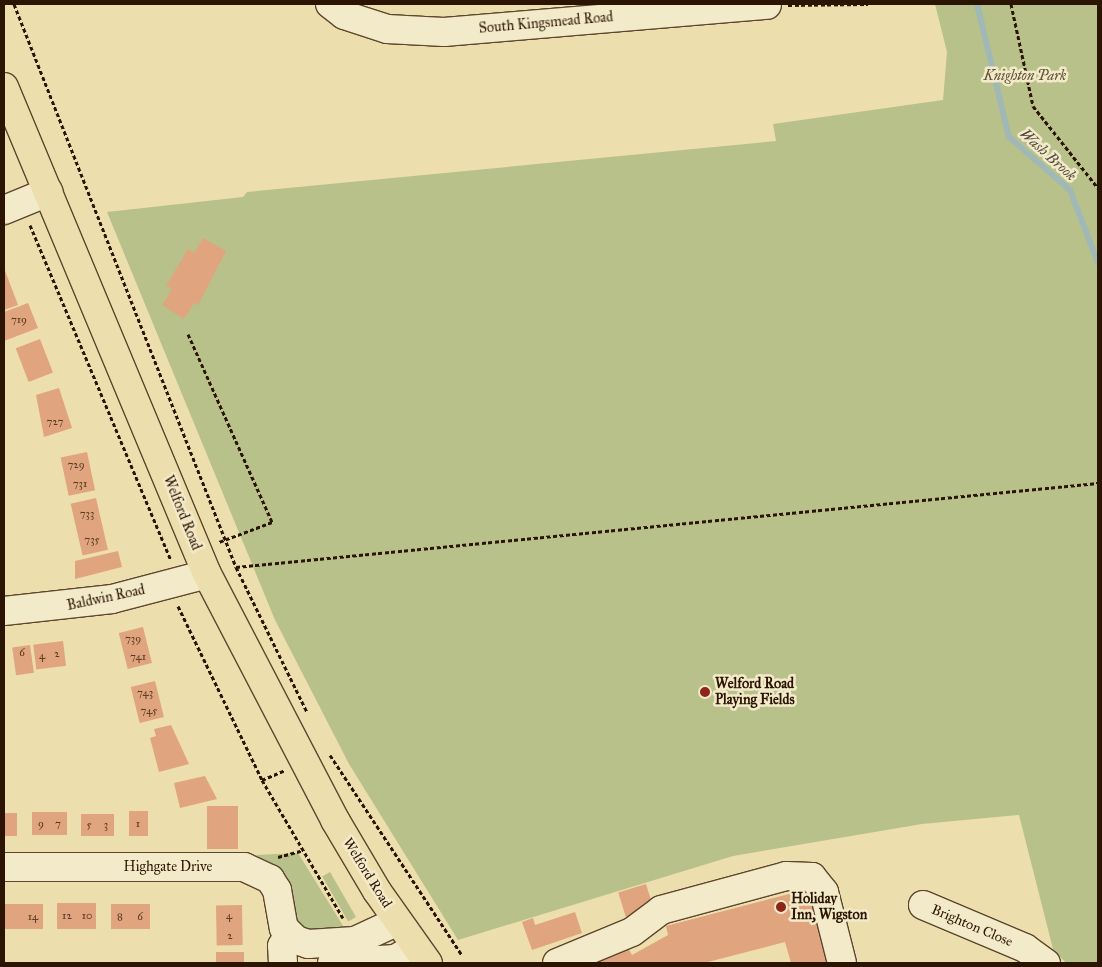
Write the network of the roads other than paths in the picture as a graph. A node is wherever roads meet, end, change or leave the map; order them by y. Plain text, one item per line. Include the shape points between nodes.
1 (330, 4) edge
2 (768, 5) edge
3 (4, 87) edge
4 (48, 192) junction
5 (4, 210) edge
6 (202, 562) junction
7 (4, 611) edge
8 (4, 867) edge
9 (923, 905) dead end
10 (398, 921) junction
11 (285, 951) edge
12 (422, 955) edge
13 (332, 963) edge
14 (557, 963) edge
15 (842, 963) edge
16 (1046, 963) edge

1 - 2 street, South Kingsmead Road via 344,15 387,29 444,32
3 - 4 main road, Welford Road
4 - 5 street
4 - 6 main road, Welford Road
6 - 7 street, Baldwin Road via 112,599
6 - 10 main road, Welford Road via 302,762
8 - 11 street, Highgate Drive via 244,867 259,871 277,890
9 - 16 street, Brighton Close via 1024,948
10 - 11 street, Highgate Drive via 355,941 308,944
10 - 12 main road, Welford Road
12 - 13 street
14 - 15 street via 632,932 661,910 786,876 812,877 824,892

